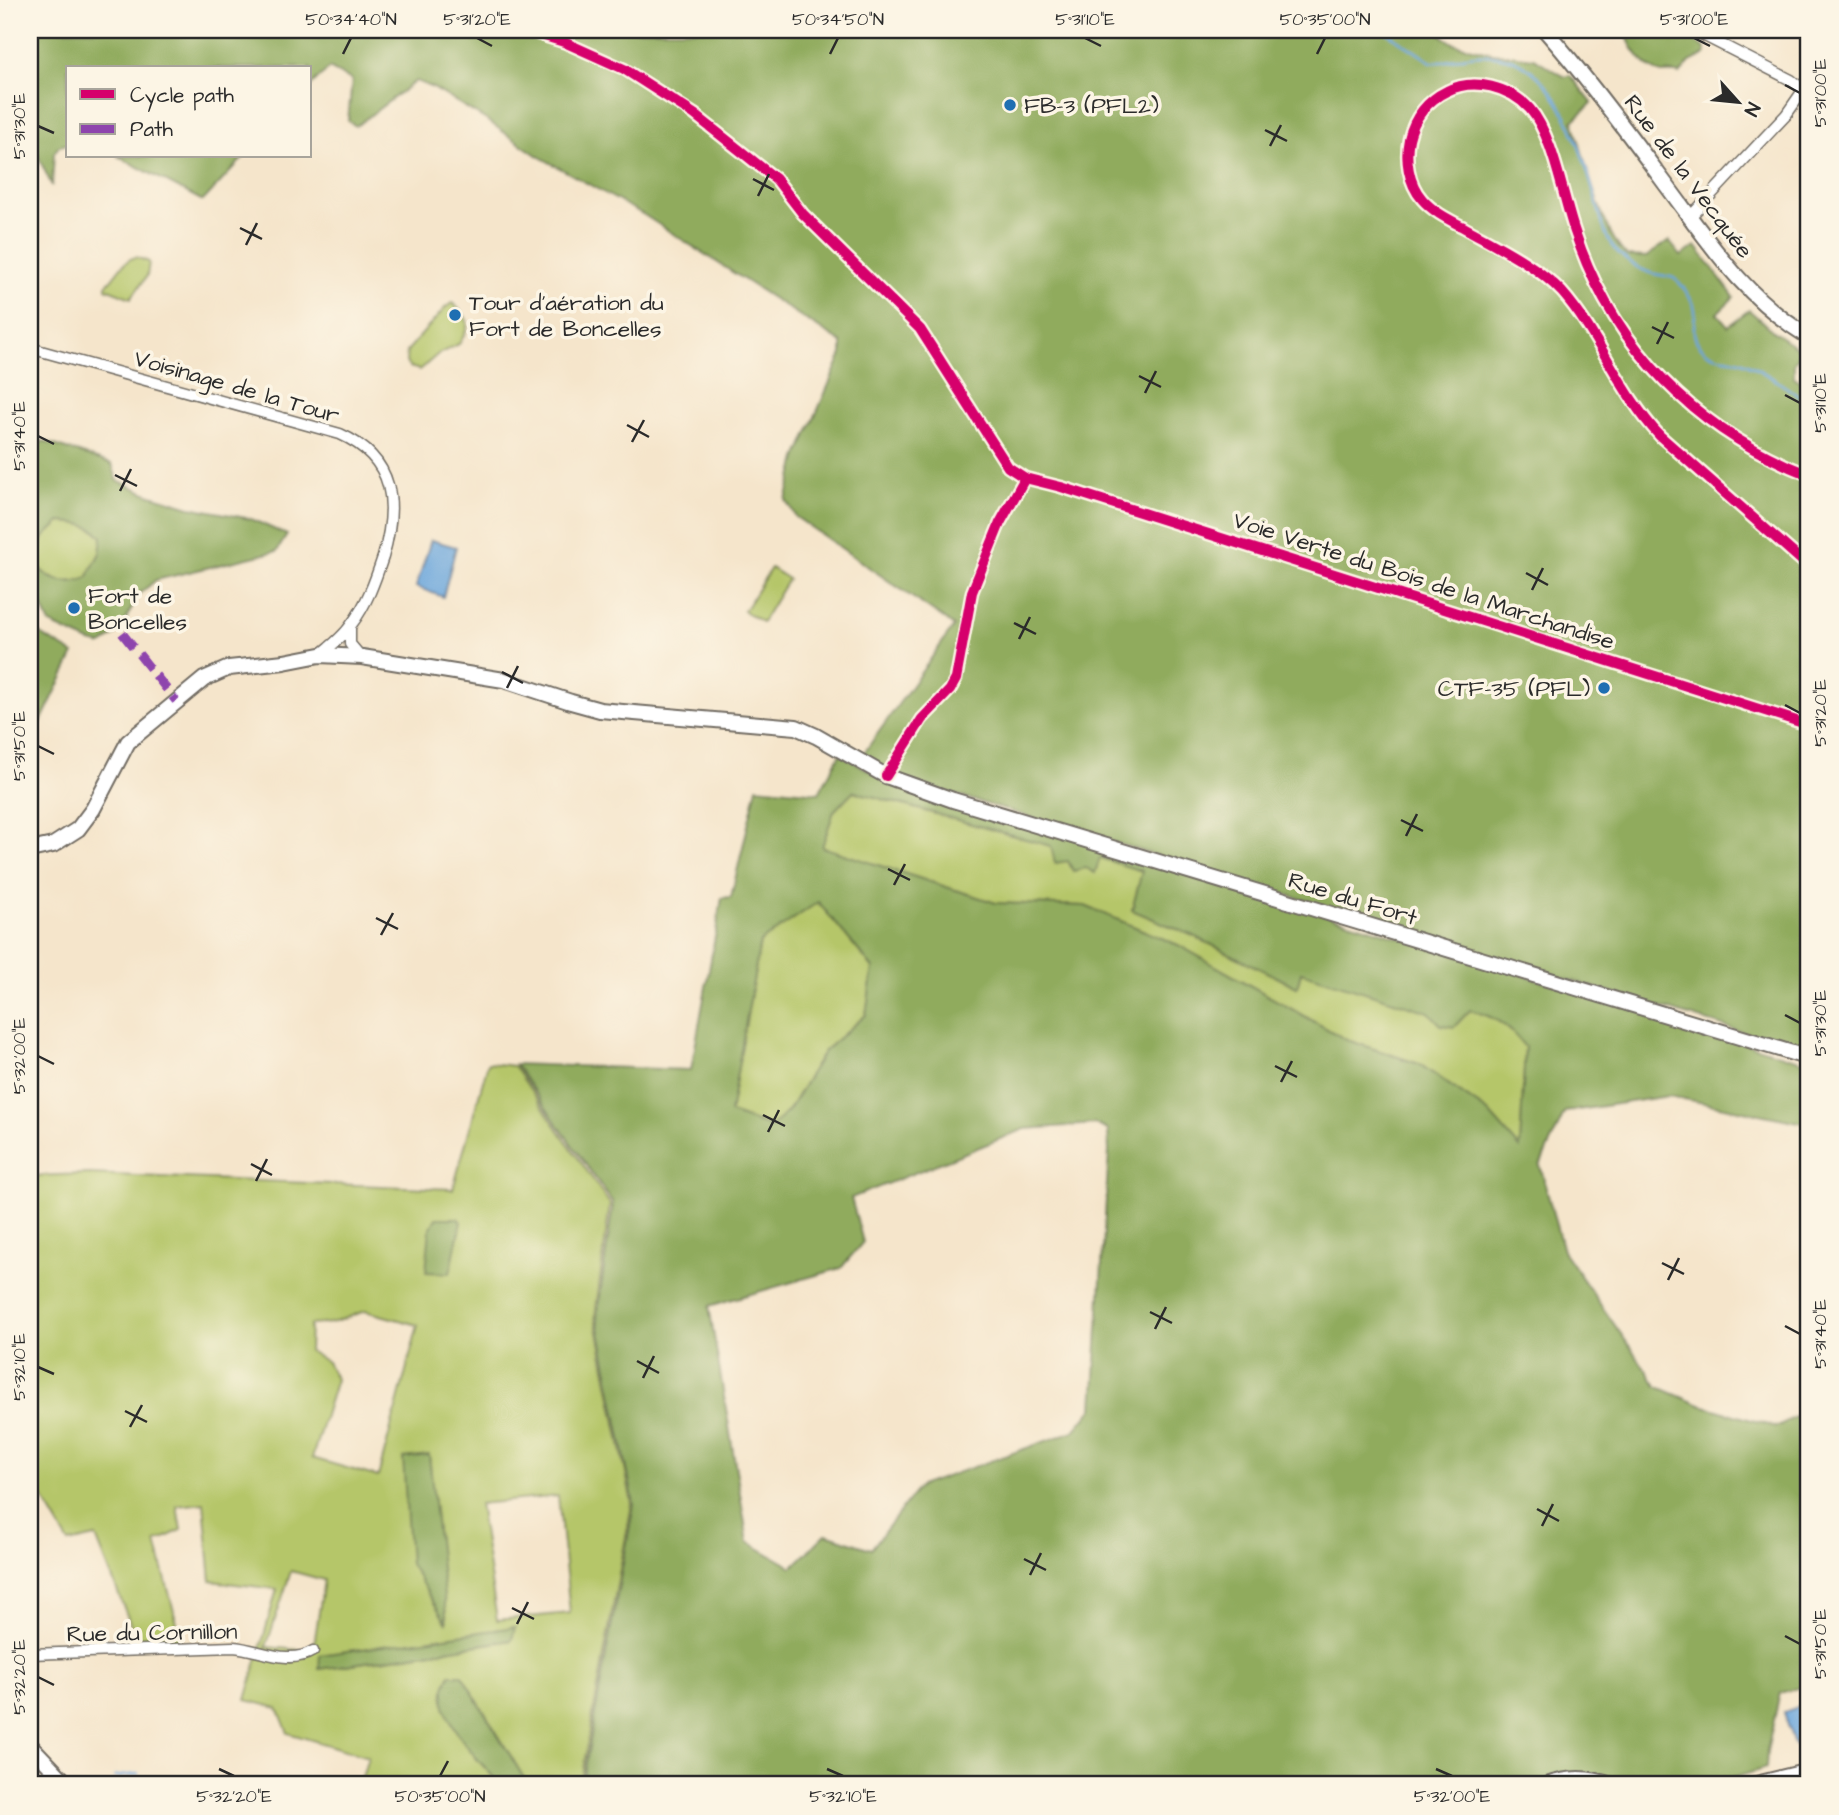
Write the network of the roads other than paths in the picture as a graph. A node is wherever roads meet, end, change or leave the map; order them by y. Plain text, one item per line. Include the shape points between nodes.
1 (1545, 30) edge
2 (1693, 30) edge
3 (1808, 91) edge
4 (1690, 217) junction
5 (1809, 337) edge
6 (30, 348) edge
7 (350, 627) junction
8 (320, 655) junction
9 (362, 657) junction
10 (30, 850) edge
11 (1809, 1058) edge
12 (313, 1651) dead end
13 (30, 1654) edge
14 (30, 1745) edge
15 (1809, 1771) edge
16 (68, 1785) edge
17 (1547, 1785) edge
18 (1611, 1785) edge
19 (1752, 1785) edge

1 - 4 street, Rue de la Vecquée
2 - 3 street
3 - 4 street
4 - 5 street, Rue de la Vecquée via 1757,299
6 - 7 street, Voisinage de la Tour via 340,434 370,455 388,483 392,518 373,588
7 - 8 street, Voisinage de la Tour
7 - 9 street via 350,644
8 - 9 street, Rue du Fort
8 - 10 street, Rue du Fort via 229,668 204,679 128,742 78,830 53,845
9 - 11 street, Rue du Fort via 504,680 600,710 796,727 886,776 953,800
12 - 13 street, Rue du Cornillon via 290,1659 233,1647
14 - 16 street
15 - 19 street
17 - 18 street via 1572,1779

